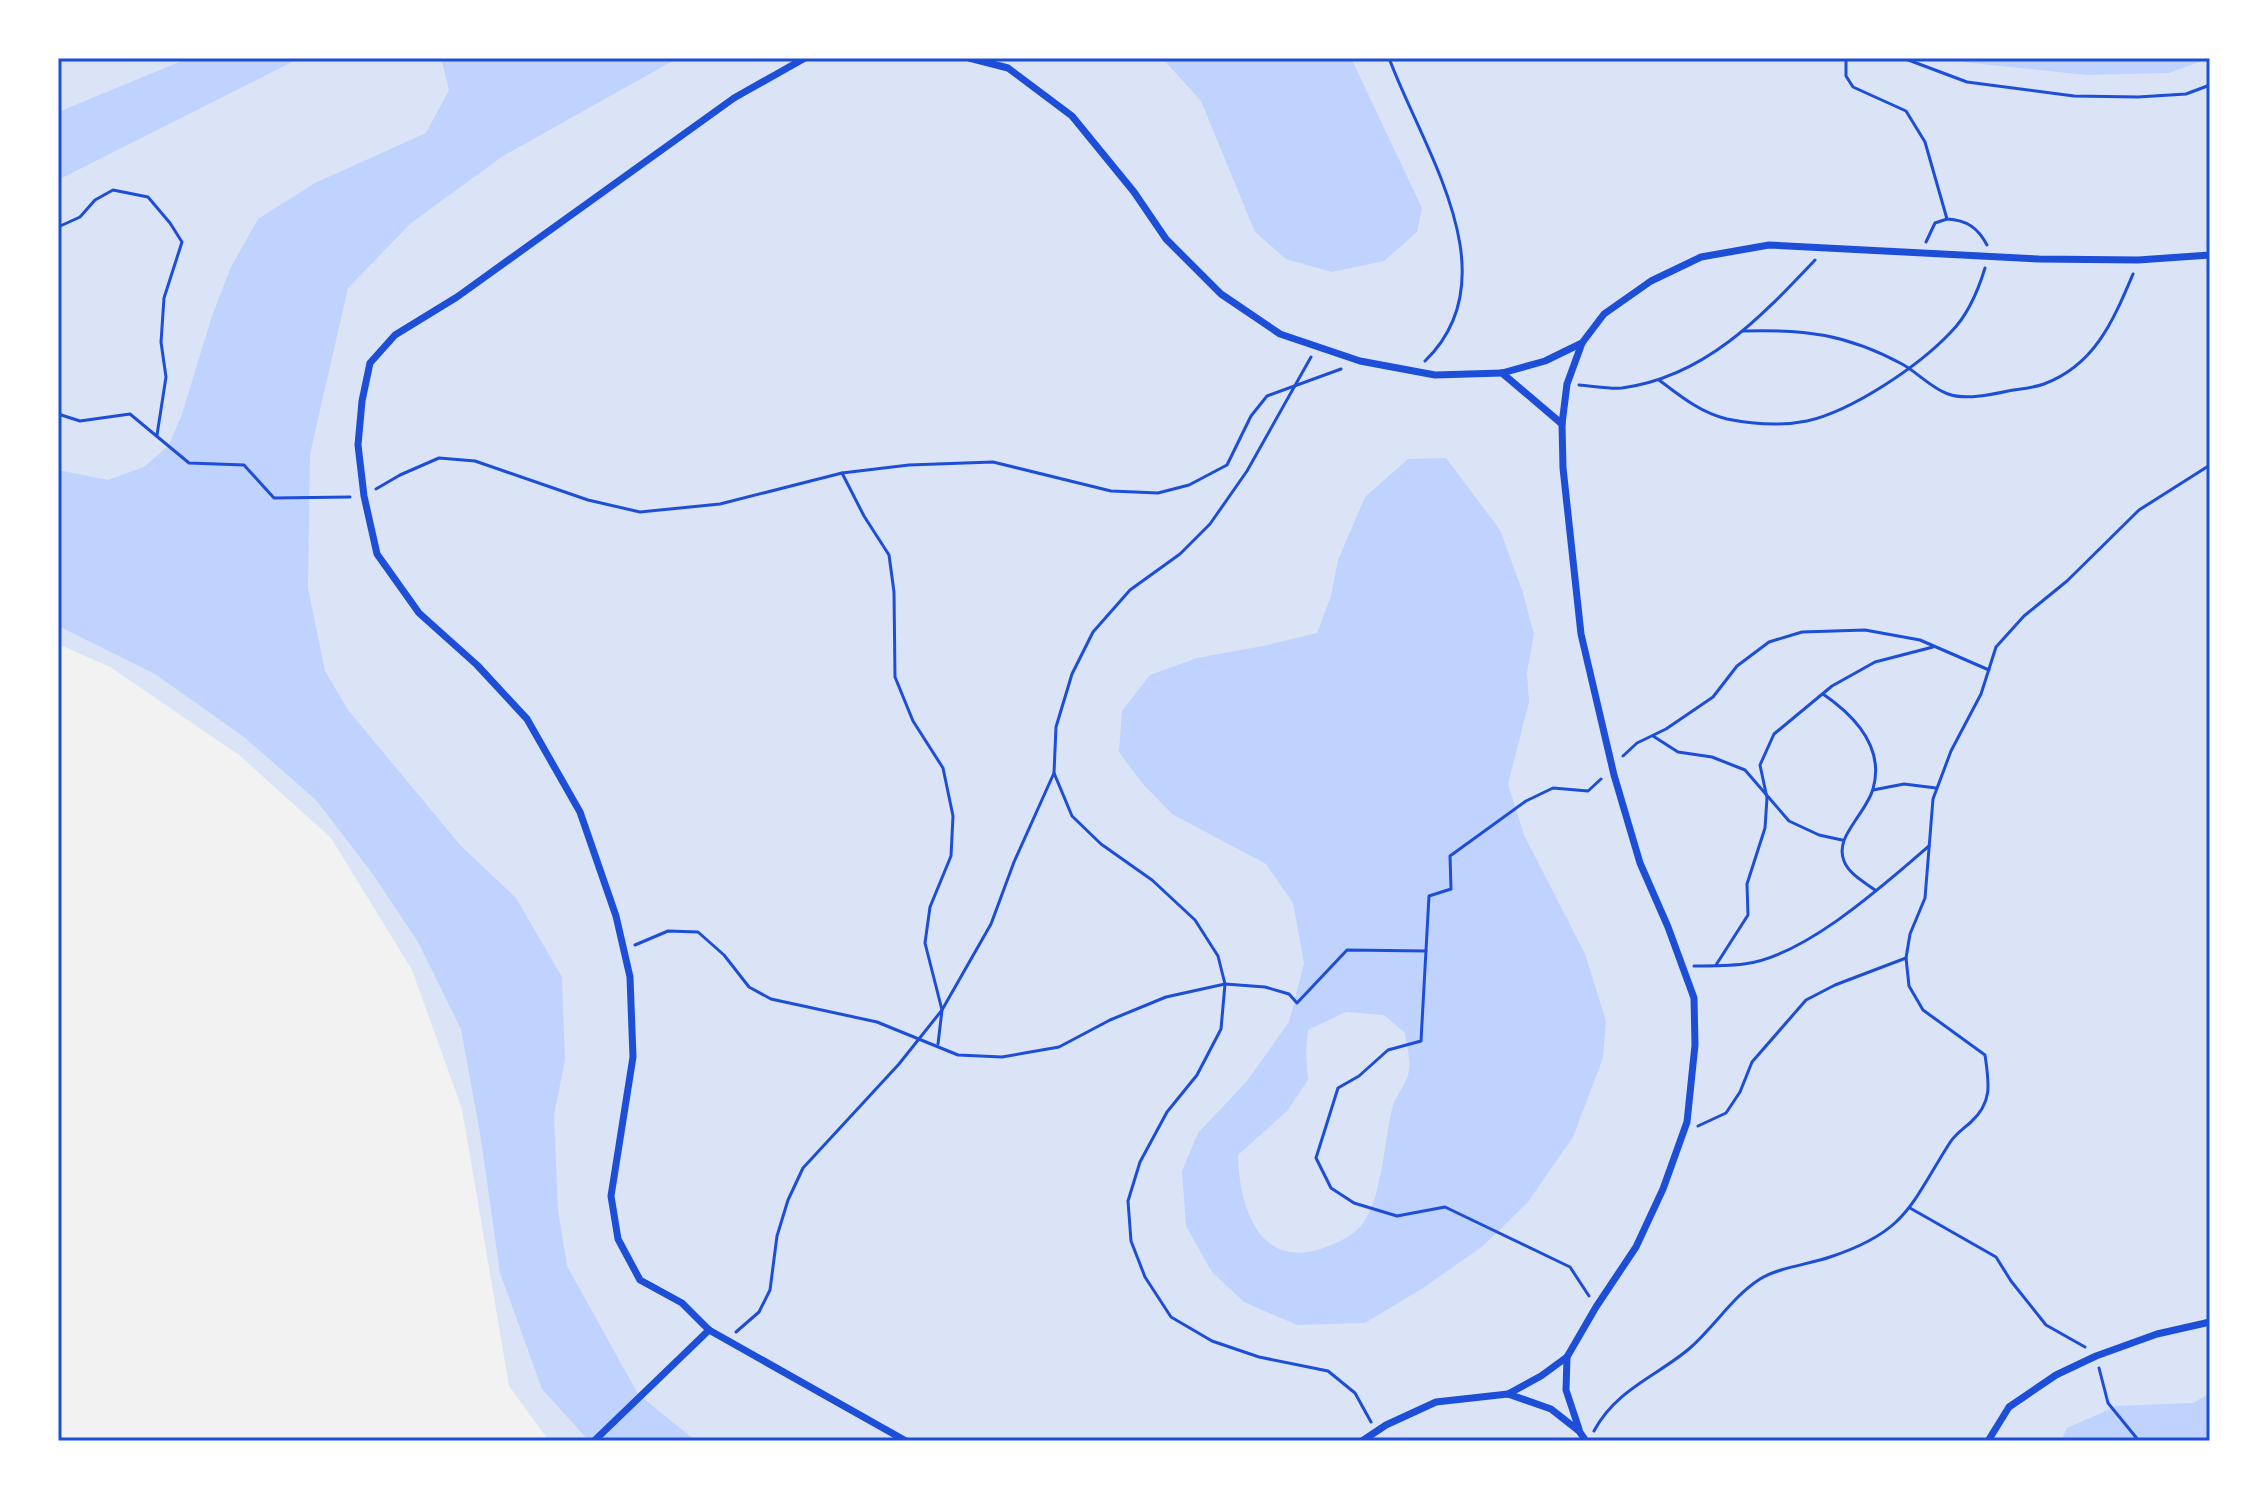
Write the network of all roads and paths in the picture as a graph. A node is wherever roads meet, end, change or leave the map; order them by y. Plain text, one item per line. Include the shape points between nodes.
1 (805, 58) edge
2 (969, 58) edge
3 (1389, 58) edge
4 (1846, 58) edge
5 (1903, 58) edge
6 (2210, 85) edge
7 (1947, 219) junction
8 (58, 227) edge
9 (1828, 247) junction
10 (1925, 252) junction
11 (2210, 255) edge
12 (1989, 256) junction
13 (2138, 260) junction
14 (1743, 331) junction
15 (1582, 343) junction
16 (1317, 346) junction
17 (1909, 367) junction
18 (1348, 368) dead end
19 (1408, 370) junction
20 (1502, 373) junction
21 (1659, 380) junction
22 (1567, 384) junction
23 (1296, 386) junction
24 (58, 414) edge
25 (1562, 424) junction
26 (157, 435) junction
27 (2210, 465) edge
28 (842, 473) junction
29 (364, 496) junction
30 (1936, 647) junction
31 (1989, 670) junction
32 (1823, 694) junction
33 (1653, 736) junction
34 (1612, 767) junction
35 (1054, 773) junction
36 (1937, 788) junction
37 (1873, 790) junction
38 (1767, 798) junction
39 (1843, 840) junction
40 (1929, 845) junction
41 (1876, 890) junction
42 (624, 949) junction
43 (1426, 951) junction
44 (1906, 958) junction
45 (1716, 965) junction
46 (1683, 966) junction
47 (1225, 984) junction
48 (942, 1010) junction
49 (921, 1039) junction
50 (938, 1046) junction
51 (1683, 1133) junction
52 (1910, 1208) junction
53 (1596, 1307) junction
54 (2210, 1322) edge
55 (709, 1330) junction
56 (727, 1340) junction
57 (2096, 1356) junction
58 (1567, 1357) junction
59 (1508, 1394) junction
60 (1579, 1431) junction
61 (1376, 1432) junction
62 (594, 1441) edge
63 (906, 1441) edge
64 (1362, 1441) edge
65 (1587, 1441) edge
66 (1988, 1441) edge
67 (2139, 1441) edge

1 - 29 street via 734,98 457,297 395,335 370,363 362,401 358,445
2 - 16 street via 1008,68 1072,116 1166,239 1221,294 1280,334
3 - 19 path via 1442,181 1462,247 1454,323 1439,348
4 - 7 path via 1846,76 1853,87 1906,111 1925,142
5 - 6 path via 1967,82 2074,96 2186,94
7 - 10 path via 1935,223
7 - 12 path via 1962,220 1978,230
8 - 26 path via 113,190 148,197 182,242 164,298 161,342 166,377
9 - 10 street
9 - 14 path
9 - 15 street via 1769,245 1701,257 1651,281 1604,314
10 - 12 street
11 - 13 street
12 - 13 street
12 - 17 path via 1977,294 1952,331
13 - 17 path via 2116,313 2088,358 2044,384 1985,396 1948,394
14 - 17 path via 1792,329 1837,337
14 - 21 path via 1694,365
15 - 20 street
15 - 22 street
16 - 19 street
16 - 23 path
17 - 21 path via 1854,404 1806,421 1760,424 1692,405
18 - 23 path
19 - 20 street via 1435,375
20 - 25 street
21 - 22 path via 1619,388
22 - 25 street
23 - 28 path via 1267,396 1227,465 1189,485 1158,493 1111,491 993,462
23 - 35 path via 1210,524 1180,554 1130,590 1093,632 1072,674 1056,727
24 - 26 path via 80,421 130,414
25 - 34 street via 1581,634
26 - 29 path via 189,463 244,465 274,498
27 - 31 path via 2139,510 2024,616 1996,647
28 - 29 path via 720,504 640,512 475,461 439,458
28 - 48 path via 889,555 895,677 913,721 943,768 953,816 951,856 930,907 925,943
29 - 42 street via 377,554 419,613 527,719 580,812
30 - 31 path
30 - 32 path via 1875,662
30 - 33 path via 1865,630 1791,635 1769,642 1737,666 1713,697
31 - 36 path
32 - 37 path via 1862,728 1876,758
32 - 38 path via 1774,734 1760,765
33 - 34 path via 1637,743
33 - 38 path via 1678,752 1745,770
34 - 43 path via 1588,791 1553,788 1526,801 1450,856 1451,889 1429,896
34 - 46 street via 1640,863
35 - 47 path via 1072,816 1195,920 1218,956
35 - 48 path via 991,924
36 - 37 path via 1904,784
36 - 40 path
37 - 39 path
38 - 39 path via 1789,821
38 - 45 path via 1765,828 1747,884 1748,915
39 - 41 path via 1844,860 1858,879
40 - 41 path
40 - 44 path via 1925,898
41 - 45 path via 1797,947 1746,964
42 - 49 path via 668,931 698,932 749,987 771,999 877,1022
42 - 55 street via 633,1057 611,1196 618,1239 640,1280 682,1303
43 - 47 path via 1347,950 1297,1003 1289,994 1265,987
43 - 53 path via 1421,1041 1388,1050 1338,1088 1316,1158 1331,1188 1354,1203 1397,1216 1445,1207 1570,1267
44 - 51 path via 1806,1000 1752,1062 1726,1113
44 - 52 path via 1909,986 1923,1010 1985,1055 1989,1086 1983,1112 1951,1140
45 - 46 path
46 - 51 street via 1694,998 1695,1029
47 - 50 path via 1166,997 1059,1047 1002,1057 958,1055
47 - 61 path via 1221,1029 1140,1162 1128,1201 1131,1241 1145,1277 1171,1317 1212,1341 1328,1371 1355,1393
48 - 49 path
48 - 50 path
49 - 50 path
49 - 56 path via 803,1168 777,1236 770,1290 759,1312
51 - 53 street via 1636,1247
52 - 57 path via 1996,1257 2046,1325
52 - 65 path via 1881,1236 1762,1277 1690,1348 1640,1381 1600,1420
53 - 58 street
54 - 57 street
55 - 56 street
55 - 62 street
56 - 63 street
57 - 66 street via 2009,1407
57 - 67 path via 2108,1403
58 - 59 street
58 - 60 street via 1566,1390
59 - 60 street via 1551,1409
59 - 61 street via 1436,1402
60 - 65 street
61 - 64 street

